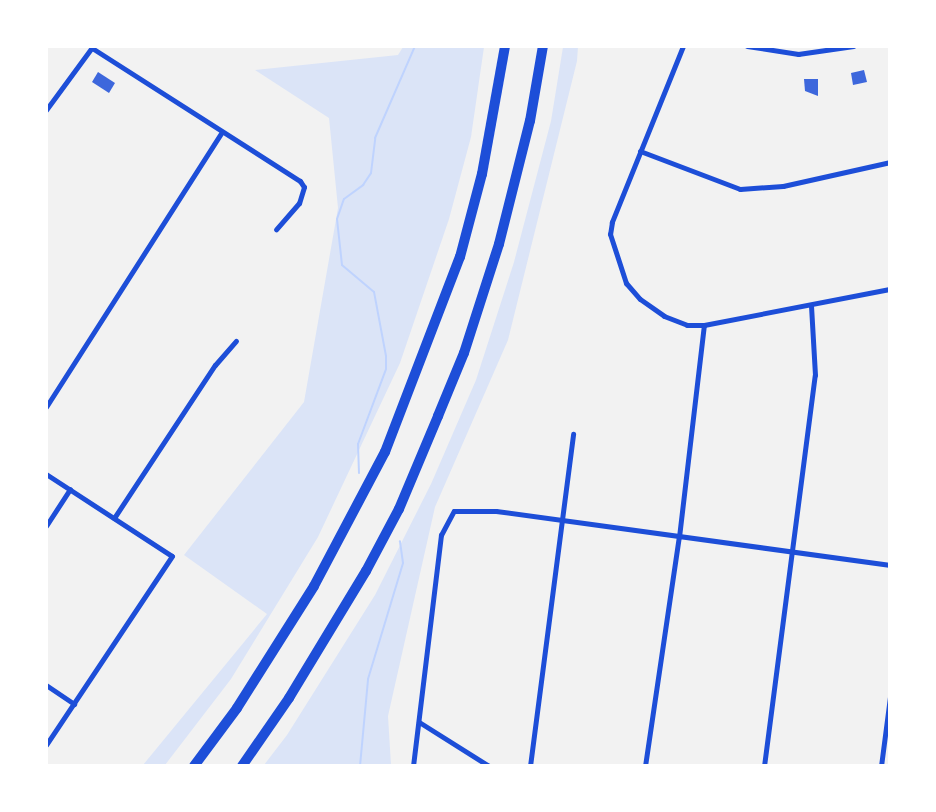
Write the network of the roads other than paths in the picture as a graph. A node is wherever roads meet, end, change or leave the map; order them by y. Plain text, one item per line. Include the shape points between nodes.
1 (505, 46) edge
2 (543, 46) edge
3 (683, 46) edge
4 (747, 46) edge
5 (853, 46) edge
6 (92, 47) edge
7 (46, 110) edge
8 (221, 132) junction
9 (640, 151) junction
10 (890, 162) edge
11 (276, 229) dead end
12 (890, 289) edge
13 (811, 305) junction
14 (704, 325) junction
15 (236, 341) dead end
16 (46, 407) edge
17 (573, 434) dead end
18 (46, 474) edge
19 (70, 489) junction
20 (114, 518) junction
21 (561, 520) junction
22 (46, 526) edge
23 (679, 537) junction
24 (793, 553) junction
25 (890, 565) edge
26 (46, 685) edge
27 (890, 697) edge
28 (74, 704) junction
29 (418, 722) junction
30 (46, 745) edge
31 (194, 765) edge
32 (242, 765) edge
33 (413, 765) edge
34 (489, 765) edge
35 (530, 765) edge
36 (645, 765) edge
37 (764, 765) edge
38 (881, 765) edge

1 - 31 highway via 483,174 460,257 385,452 314,586 237,708
2 - 32 highway via 530,121 499,244 464,353 438,416 399,509 366,571 289,698
3 - 9 street
4 - 5 street via 798,54
6 - 7 street
6 - 8 street
8 - 11 street via 304,186 299,203
8 - 16 street
9 - 10 street via 740,189 783,186
9 - 14 street via 610,234 619,268 626,283 650,307 687,325
12 - 13 street
13 - 14 street
13 - 24 street via 816,352
14 - 23 street
15 - 20 street via 215,365
17 - 21 street
18 - 19 street
19 - 20 street
19 - 22 street
20 - 28 street via 172,556
21 - 23 street
21 - 29 street via 465,509 449,516 441,535
21 - 35 street
23 - 24 street
23 - 36 street
24 - 25 street
24 - 37 street
26 - 28 street
27 - 38 street
28 - 30 street
29 - 33 street
29 - 34 street

